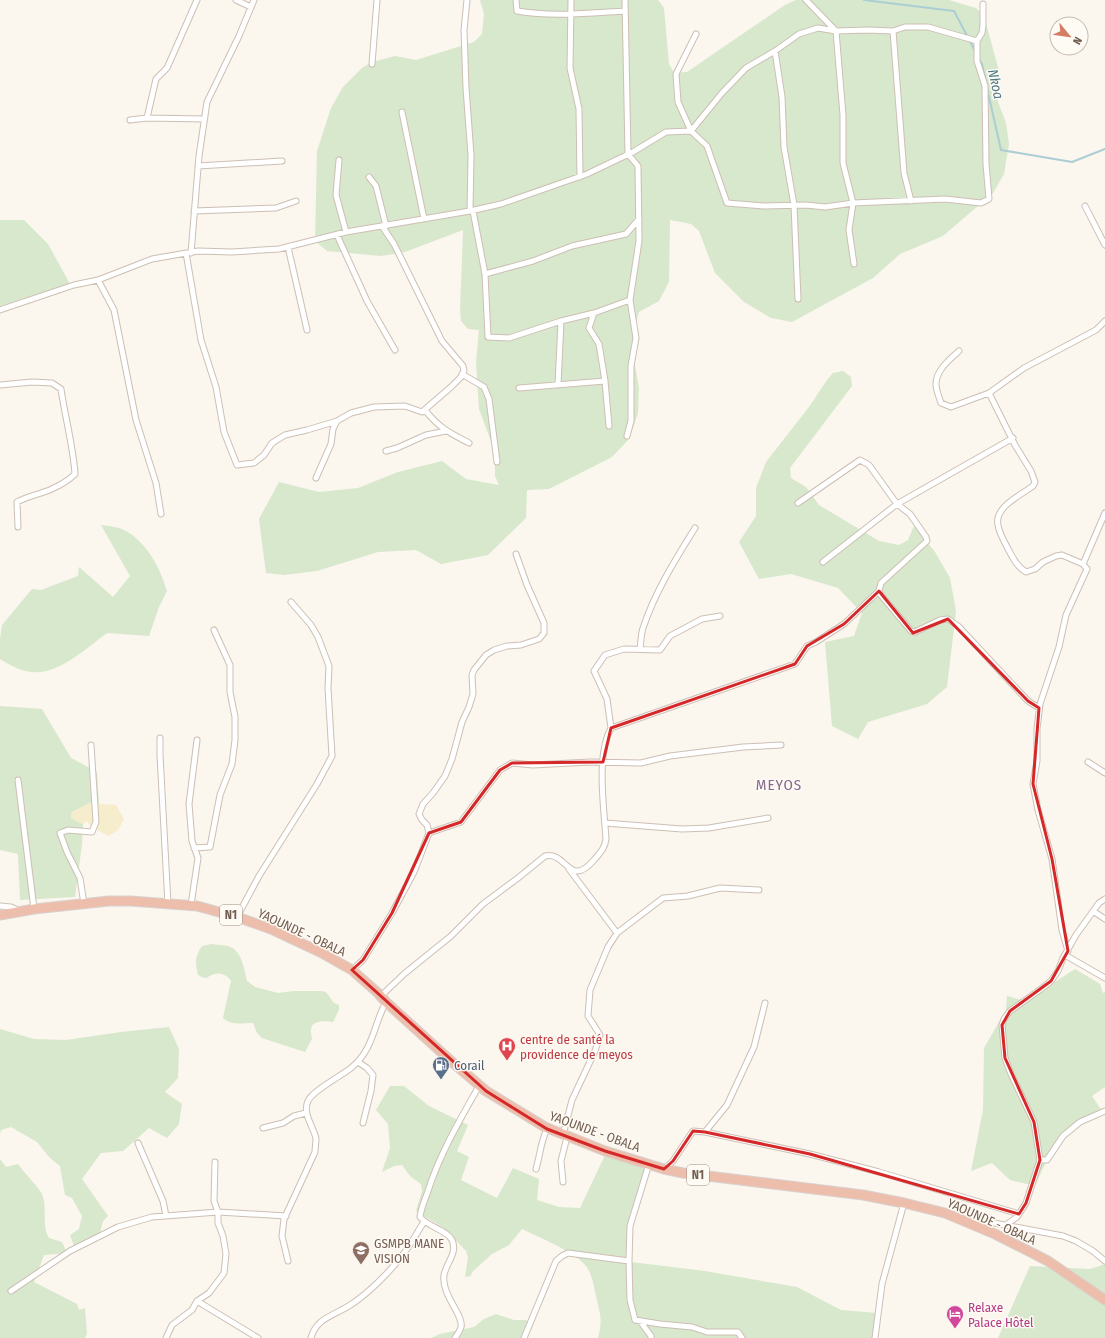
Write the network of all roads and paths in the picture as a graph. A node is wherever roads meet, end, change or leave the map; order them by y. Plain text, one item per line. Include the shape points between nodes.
1 (197, 0) edge
2 (236, 0) edge
3 (254, 0) edge
4 (377, 0) edge
5 (467, 0) edge
6 (516, 0) edge
7 (571, 0) edge
8 (625, 0) edge
9 (806, 0) edge
10 (983, 4) dead end
11 (251, 7) junction
12 (625, 11) junction
13 (572, 14) junction
14 (836, 31) junction
15 (893, 31) junction
16 (696, 34) dead end
17 (977, 41) junction
18 (775, 51) junction
19 (372, 64) dead end
20 (402, 112) dead end
21 (147, 118) junction
22 (204, 119) junction
23 (130, 120) dead end
24 (692, 131) junction
25 (628, 154) junction
26 (339, 160) dead end
27 (282, 162) dead end
28 (198, 166) junction
29 (580, 176) junction
30 (369, 177) dead end
31 (296, 201) dead end
32 (911, 201) junction
33 (853, 203) junction
34 (794, 205) junction
35 (1085, 206) dead end
36 (194, 211) junction
37 (472, 211) junction
38 (424, 219) junction
39 (639, 219) junction
40 (384, 226) junction
41 (1105, 229) edge
42 (346, 232) junction
43 (1098, 232) junction
44 (337, 235) junction
45 (1105, 246) edge
46 (288, 247) junction
47 (188, 253) junction
48 (854, 264) dead end
49 (485, 274) junction
50 (98, 280) junction
51 (798, 298) dead end
52 (630, 300) junction
53 (0, 310) edge
54 (594, 313) junction
55 (561, 321) junction
56 (1105, 322) edge
57 (307, 330) dead end
58 (395, 350) dead end
59 (959, 351) dead end
60 (462, 374) junction
61 (605, 381) junction
62 (0, 385) edge
63 (558, 385) junction
64 (519, 388) dead end
65 (990, 393) junction
66 (425, 410) junction
67 (337, 421) junction
68 (609, 426) dead end
69 (446, 431) junction
70 (627, 436) dead end
71 (1012, 438) junction
72 (469, 443) dead end
73 (386, 451) dead end
74 (497, 462) dead end
75 (316, 478) dead end
76 (798, 503) dead end
77 (897, 504) junction
78 (1105, 513) edge
79 (161, 514) dead end
80 (18, 526) dead end
81 (695, 528) dead end
82 (516, 554) dead end
83 (823, 562) dead end
84 (1082, 564) junction
85 (879, 591) junction
86 (291, 602) dead end
87 (720, 616) dead end
88 (214, 630) dead end
89 (640, 649) junction
90 (1039, 708) junction
91 (611, 728) junction
92 (160, 738) dead end
93 (197, 740) dead end
94 (91, 745) dead end
95 (782, 745) dead end
96 (603, 762) junction
97 (1088, 762) dead end
98 (1105, 773) edge
99 (18, 780) dead end
100 (768, 818) dead end
101 (605, 823) junction
102 (430, 832) junction
103 (194, 848) junction
104 (569, 868) junction
105 (759, 890) dead end
106 (1105, 899) edge
107 (84, 904) junction
108 (168, 904) junction
109 (191, 905) junction
110 (0, 906) edge
111 (34, 909) junction
112 (1093, 911) junction
113 (23, 912) junction
114 (0, 915) edge
115 (237, 917) junction
116 (1105, 919) edge
117 (617, 933) junction
118 (1066, 953) junction
119 (352, 970) junction
120 (1105, 978) edge
121 (384, 999) junction
122 (765, 1003) dead end
123 (358, 1062) junction
124 (479, 1086) junction
125 (1105, 1111) edge
126 (306, 1113) junction
127 (363, 1123) dead end
128 (263, 1128) dead end
129 (547, 1129) junction
130 (705, 1132) junction
131 (565, 1136) junction
132 (138, 1143) dead end
133 (1040, 1160) junction
134 (215, 1162) dead end
135 (649, 1164) junction
136 (536, 1168) dead end
137 (664, 1169) junction
138 (563, 1182) dead end
139 (904, 1202) junction
140 (218, 1212) junction
141 (1019, 1214) junction
142 (166, 1216) junction
143 (286, 1216) junction
144 (964, 1220) junction
145 (424, 1222) junction
146 (1006, 1225) junction
147 (288, 1261) dead end
148 (1105, 1261) edge
149 (629, 1262) junction
150 (11, 1291) dead end
151 (1105, 1300) edge
152 (197, 1301) junction
153 (640, 1321) junction
154 (166, 1338) edge
155 (258, 1338) edge
156 (311, 1338) edge
157 (455, 1338) edge
158 (524, 1338) edge
159 (651, 1338) edge
160 (742, 1338) edge
161 (875, 1338) edge

1 - 21 street via 167,68 156,80
2 - 11 street
3 - 11 street
4 - 19 street
5 - 37 street via 464,38
6 - 13 street via 517,11 531,14
7 - 13 street
8 - 12 street
9 - 14 street
10 - 17 street via 984,25
11 - 22 street via 207,102
12 - 13 street
12 - 25 street
13 - 29 street via 570,68 579,110
14 - 15 street
14 - 18 street via 818,28 799,34
14 - 33 street via 843,115 843,164
15 - 17 street via 904,27 928,27
15 - 32 street via 904,173
16 - 24 street via 676,74 678,102
17 - 32 street via 977,62 985,86 989,199 981,203 945,199
18 - 24 street via 746,68
18 - 34 street via 782,98 784,147
20 - 38 street
21 - 22 street
21 - 23 street
22 - 28 street
24 - 25 street via 666,132
24 - 34 street via 707,146 727,204
25 - 29 street
25 - 39 street via 638,166
26 - 42 street via 336,195
27 - 28 street
28 - 36 street
29 - 37 street via 502,204
30 - 40 street via 376,186
31 - 36 street via 276,208
32 - 33 street
33 - 34 street via 825,206
33 - 48 street via 849,230
34 - 51 street
35 - 43 street
36 - 47 street
37 - 38 street
37 - 49 street
38 - 40 street
39 - 49 street via 626,234 572,246
39 - 52 street
40 - 42 street
40 - 60 street via 442,341 464,366
41 - 43 street
42 - 44 street
43 - 45 street
44 - 46 street
44 - 58 street via 367,301
46 - 47 street
46 - 57 street
47 - 50 street via 152,259
47 - 67 street via 201,340 216,387 224,432 237,465 254,463 264,455 272,443 284,435
49 - 55 street via 488,337 509,338
50 - 53 street via 74,285
50 - 79 street via 114,310 136,420 156,483
52 - 54 street
52 - 70 street via 636,338 631,366 631,422
54 - 55 street
54 - 61 street via 589,328 599,344
55 - 63 street
56 - 65 street via 1096,330 1024,368
59 - 65 street via 937,375 936,385 941,403 951,407
60 - 66 street via 451,388
60 - 74 street via 484,387 489,399
61 - 63 street
61 - 68 street
62 - 80 street via 52,383 61,389 73,455 75,474 70,479 43,493 25,497 17,502
63 - 64 street
65 - 71 street
66 - 67 street via 422,412 405,406 374,407 351,413
66 - 69 street
67 - 75 street via 331,444
69 - 72 street
69 - 73 street via 426,435
71 - 77 street
71 - 84 street via 1035,482 1004,506 998,515 999,531 1010,552 1019,567 1026,572 1062,555
76 - 77 street via 860,460 869,465
77 - 83 street
77 - 85 street via 910,514 927,541 881,583
78 - 84 street
81 - 89 street via 660,589 642,629
82 - 102 street via 544,623 544,633 539,639 494,650 486,655 474,670 473,694 452,758 445,776 419,814
84 - 90 street via 1087,569 1066,615 1059,647
85 - 90 street via 911,631 915,632 940,620 948,619 958,626 1028,701
85 - 91 street via 844,624 807,646 795,664
86 - 115 street via 311,625 329,666 332,756
87 - 89 street via 702,619 670,636 660,650
88 - 103 street via 230,666 235,740 232,764 220,795 210,847
89 - 91 street via 624,649 605,655 594,670 608,699
90 - 118 street via 1037,761 1033,784 1052,858
91 - 96 street via 607,736
92 - 108 street
93 - 103 street via 189,804
94 - 107 street via 96,822 92,832 68,830 60,833 80,878
95 - 96 street via 670,756 641,763
96 - 101 street
96 - 102 street via 533,765 512,763 500,770 461,822
97 - 98 street
99 - 111 street
100 - 101 street via 709,828 682,829
101 - 104 street via 605,847 585,869 575,871
102 - 119 street via 414,872 392,913 363,960
103 - 109 street via 198,858
104 - 117 street
104 - 121 street via 555,856 545,856 482,904 450,936 404,974
105 - 117 street via 720,888 688,896 664,898
106 - 112 street
107 - 108 highway, YAOUNDE - OBALA / N1 via 131,901
107 - 111 highway, YAOUNDE - OBALA / N1
108 - 109 highway, YAOUNDE - OBALA / N1
109 - 115 highway, YAOUNDE - OBALA / N1
110 - 113 street
111 - 113 highway, YAOUNDE - OBALA / N1
112 - 116 street
112 - 118 street
113 - 114 highway, YAOUNDE - OBALA / N1
115 - 119 highway, YAOUNDE - OBALA / N1 via 271,929
117 - 131 street via 608,947 590,990 588,1016 600,1035 572,1100
118 - 120 street
118 - 133 street via 1051,981 1010,1011 1002,1026 1005,1058 1034,1122
119 - 121 highway, YAOUNDE - OBALA / N1
121 - 123 street via 370,1044
121 - 124 highway, YAOUNDE - OBALA / N1
122 - 130 street via 754,1047 736,1086 727,1105
123 - 126 street via 309,1100
123 - 127 street via 373,1075
124 - 129 highway, YAOUNDE - OBALA / N1
124 - 145 street via 435,1171 421,1210 420,1217
125 - 133 street via 1080,1122 1063,1136 1047,1160
126 - 128 street
126 - 143 street via 316,1140 315,1152
129 - 131 highway, YAOUNDE - OBALA / N1
129 - 136 street
130 - 137 street via 693,1131 673,1161
130 - 141 street via 816,1155
131 - 135 highway, YAOUNDE - OBALA / N1
131 - 138 street via 561,1161
132 - 142 street via 163,1201
133 - 141 street via 1026,1203
134 - 140 street via 214,1201
135 - 137 highway, YAOUNDE - OBALA / N1
135 - 149 street via 630,1226
137 - 139 highway, YAOUNDE - OBALA / N1
139 - 144 highway, YAOUNDE - OBALA / N1
139 - 161 street via 882,1284
140 - 142 street
140 - 143 street
140 - 152 street via 218,1223 226,1254 224,1272 209,1293
141 - 146 street
142 - 150 street via 152,1217 118,1227 70,1251
143 - 147 street via 282,1236
144 - 146 street
144 - 151 highway, YAOUNDE - OBALA / N1 via 1048,1261
145 - 156 street via 404,1253 369,1292 348,1307 324,1318
145 - 157 street via 448,1235 454,1246 444,1276 448,1298 461,1322 461,1328
146 - 148 street via 1063,1236 1087,1247
149 - 153 street via 630,1300 635,1320
149 - 158 street via 568,1254 562,1256 556,1261
152 - 154 street via 192,1310 172,1325
152 - 155 street
153 - 159 street
153 - 160 street via 692,1327 707,1332 738,1332

